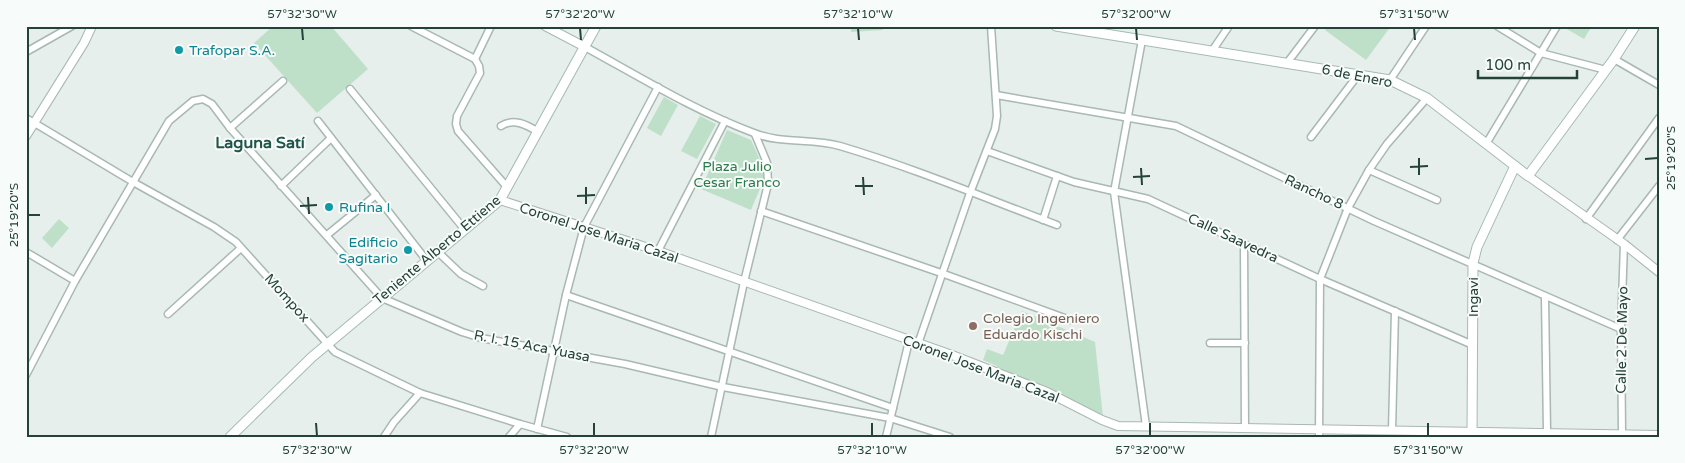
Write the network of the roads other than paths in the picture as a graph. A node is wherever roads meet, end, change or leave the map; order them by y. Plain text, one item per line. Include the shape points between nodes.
1 (72, 26) edge
2 (92, 26) edge
3 (411, 26) edge
4 (491, 26) edge
5 (545, 26) edge
6 (596, 26) edge
7 (991, 26) edge
8 (1056, 26) edge
9 (1228, 26) edge
10 (1314, 26) edge
11 (1426, 26) edge
12 (1497, 26) edge
13 (1557, 26) edge
14 (1635, 26) edge
15 (1142, 40) junction
16 (585, 47) junction
17 (1212, 51) junction
18 (26, 52) edge
19 (1541, 53) junction
20 (476, 59) junction
21 (1614, 59) junction
22 (1287, 63) junction
23 (1606, 70) junction
24 (1358, 75) junction
25 (1390, 80) junction
26 (283, 81) dead end
27 (1659, 85) edge
28 (658, 87) junction
29 (350, 89) dead end
30 (996, 94) junction
31 (1427, 98) junction
32 (26, 118) edge
33 (1129, 118) junction
34 (1659, 118) edge
35 (318, 121) dead end
36 (725, 121) junction
37 (34, 123) junction
38 (501, 126) dead end
39 (230, 128) junction
40 (538, 132) junction
41 (755, 134) junction
42 (26, 136) edge
43 (1311, 137) dead end
44 (331, 138) junction
45 (1486, 144) junction
46 (987, 151) junction
47 (1515, 166) junction
48 (1369, 170) junction
49 (1058, 176) junction
50 (1528, 176) junction
51 (133, 182) junction
52 (281, 186) junction
53 (1659, 186) edge
54 (507, 187) junction
55 (1114, 192) junction
56 (970, 193) junction
57 (376, 195) junction
58 (500, 200) junction
59 (1437, 200) dead end
60 (1348, 208) junction
61 (761, 211) junction
62 (1586, 219) junction
63 (1043, 220) junction
64 (1057, 225) dead end
65 (584, 228) junction
66 (465, 230) junction
67 (327, 235) junction
68 (1620, 242) junction
69 (1244, 244) junction
70 (241, 248) junction
71 (658, 251) junction
72 (26, 252) edge
73 (438, 252) junction
74 (427, 261) junction
75 (1473, 263) junction
76 (1659, 272) edge
77 (944, 274) junction
78 (1320, 279) junction
79 (75, 281) junction
80 (744, 282) junction
81 (483, 286) dead end
82 (566, 295) junction
83 (1546, 297) junction
84 (382, 298) junction
85 (1395, 311) junction
86 (168, 314) dead end
87 (1070, 320) dead end
88 (1621, 329) junction
89 (909, 341) junction
90 (1210, 343) dead end
91 (1244, 343) junction
92 (328, 344) junction
93 (918, 344) junction
94 (1473, 345) junction
95 (553, 350) junction
96 (730, 350) junction
97 (26, 375) edge
98 (723, 387) junction
99 (420, 393) junction
100 (894, 408) junction
101 (890, 418) junction
102 (520, 424) junction
103 (1146, 426) junction
104 (1245, 428) junction
105 (536, 429) junction
106 (1392, 430) junction
107 (1547, 432) junction
108 (1319, 433) edge
109 (1472, 434) edge
110 (1622, 435) edge
111 (1659, 435) edge
112 (230, 437) edge
113 (384, 437) edge
114 (509, 437) edge
115 (567, 437) edge
116 (711, 437) edge
117 (886, 437) edge
118 (950, 437) edge

1 - 18 street
2 - 37 street
3 - 20 street
4 - 20 street
5 - 16 street
6 - 16 main road, Teniente Alberto Ettiene
7 - 30 street
8 - 15 main road, 6 de Enero
9 - 17 street
10 - 22 street
11 - 25 street
12 - 19 street
13 - 19 street
14 - 21 main road
15 - 17 main road, 6 de Enero
15 - 33 street
16 - 28 street
16 - 40 main road, Teniente Alberto Ettiene
17 - 22 main road, 6 de Enero
19 - 23 street
19 - 45 street
20 - 54 street via 480,73 457,116 456,124 458,131
21 - 23 main road
21 - 27 street
22 - 24 main road, 6 de Enero
23 - 50 main road
24 - 25 main road, 6 de Enero
24 - 43 street
25 - 31 main road, 6 de Enero
26 - 39 street
28 - 36 street
28 - 65 street
29 - 66 street
30 - 33 street, Rancho 8
30 - 46 street via 995,129
31 - 45 main road, 6 de Enero
31 - 48 street via 1386,144
32 - 37 street, Mompox
33 - 55 street
33 - 60 street, Rancho 8 via 1176,126
34 - 62 street
35 - 44 street
36 - 41 street
36 - 71 street
37 - 42 street
37 - 51 street, Mompox
38 - 40 street via 507,122 520,122
39 - 51 street, R. I. 15 Aca Yuasa via 212,104 203,99 193,101 169,121
39 - 52 street, R. I. 15 Aca Yuasa
40 - 54 main road, Teniente Alberto Ettiene
41 - 56 street via 840,146
41 - 61 street via 768,172
44 - 52 street
44 - 57 street
45 - 47 main road, 6 de Enero
46 - 49 street, Calle Saavedra
46 - 56 street
47 - 50 main road, 6 de Enero
47 - 75 main road, Ingavi via 1477,247
48 - 59 street
48 - 60 street
49 - 55 street, Calle Saavedra
49 - 63 street
50 - 62 street, 6 de Enero
51 - 70 street, Mompox via 214,227
51 - 79 street
52 - 67 street, R. I. 15 Aca Yuasa
53 - 68 street
54 - 58 main road, Teniente Alberto Ettiene
55 - 69 street, Calle Saavedra via 1148,199
55 - 103 street
56 - 63 street
56 - 77 street
57 - 67 street
57 - 74 street
58 - 65 street, Coronel Jose Maria Cazal
58 - 66 main road, Teniente Alberto Ettiene
60 - 75 street, Rancho 8
60 - 78 street
61 - 77 street
61 - 80 street
62 - 68 street, 6 de Enero
63 - 64 street
65 - 71 street, Coronel Jose Maria Cazal
65 - 82 street
66 - 73 main road, Teniente Alberto Ettiene
67 - 84 street, R. I. 15 Aca Yuasa
68 - 76 street, 6 de Enero
68 - 88 street, Calle 2 De Mayo
69 - 78 street, Calle Saavedra
69 - 91 street
70 - 86 street
70 - 92 street, Mompox
71 - 80 street, Coronel Jose Maria Cazal
72 - 79 street
73 - 74 main road, Teniente Alberto Ettiene
73 - 81 street via 461,274
74 - 84 main road, Teniente Alberto Ettiene
75 - 83 street, Rancho 8
75 - 94 main road, Ingavi
77 - 87 street
77 - 93 street
78 - 85 street, Calle Saavedra
78 - 108 street
79 - 97 street
80 - 89 street, Coronel Jose Maria Cazal
80 - 96 street
82 - 95 street
82 - 96 street
83 - 88 street, Rancho 8
83 - 107 street
84 - 92 main road, Teniente Alberto Ettiene
84 - 95 street, R. I. 15 Aca Yuasa via 481,338
85 - 94 street, Calle Saavedra
85 - 106 street
88 - 110 street, Calle 2 De Mayo
89 - 93 street, Coronel Jose Maria Cazal
89 - 100 street
90 - 91 street
91 - 104 street
92 - 99 street, Mompox via 335,352
92 - 112 main road, Teniente Alberto Ettiene
93 - 103 street, Coronel Jose Maria Cazal via 1047,392 1118,426
94 - 109 main road, Ingavi
95 - 98 street, R. I. 15 Aca Yuasa
95 - 105 street
96 - 98 street
96 - 100 street
98 - 101 street, R. I. 15 Aca Yuasa
98 - 116 street
99 - 102 street, Mompox
99 - 113 street
100 - 101 street
101 - 117 street
101 - 118 street, R. I. 15 Aca Yuasa
102 - 105 street, Mompox
102 - 114 street
103 - 104 street, Coronel Jose Maria Cazal
104 - 108 street, Coronel Jose Maria Cazal
105 - 115 street, Mompox
106 - 108 street, Coronel Jose Maria Cazal
106 - 109 street, Coronel Jose Maria Cazal
107 - 109 street, Coronel Jose Maria Cazal
107 - 110 street, Coronel Jose Maria Cazal
110 - 111 street, Coronel Jose Maria Cazal

